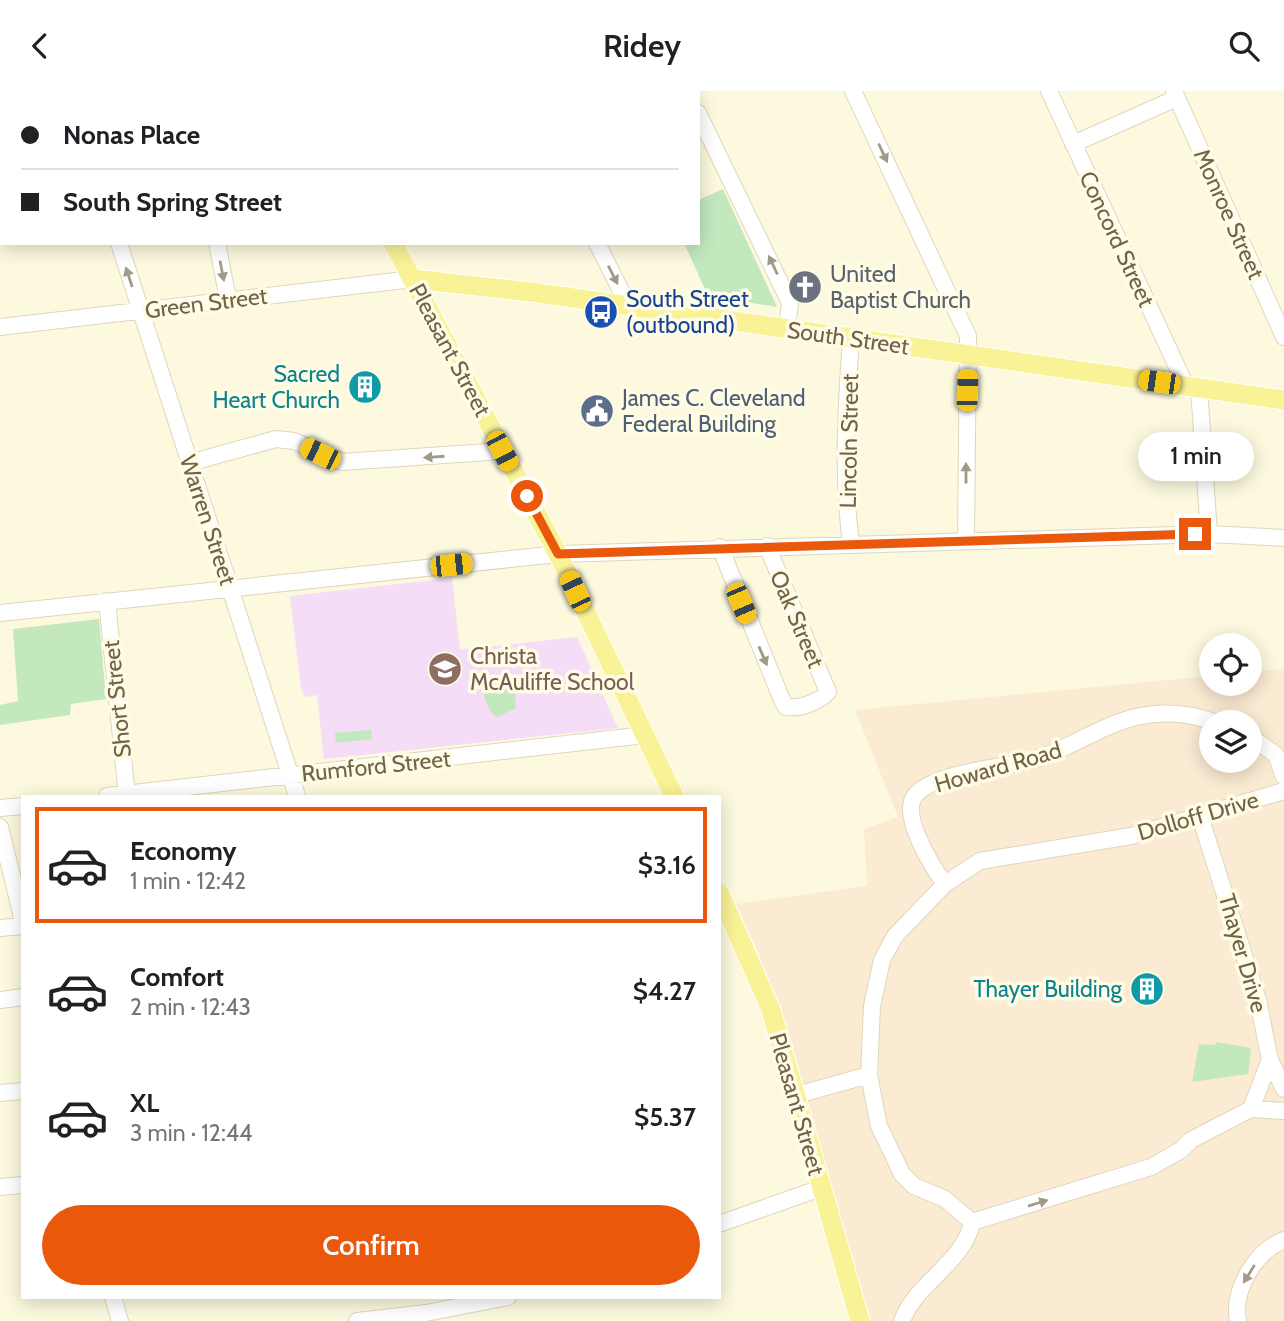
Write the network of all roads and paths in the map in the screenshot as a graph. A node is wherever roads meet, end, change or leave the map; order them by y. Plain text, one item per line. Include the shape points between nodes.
1 (853, 91) edge
2 (1049, 91) edge
3 (1175, 94) edge
4 (700, 117) edge
5 (1073, 144) junction
6 (119, 245) edge
7 (217, 245) edge
8 (394, 245) edge
9 (598, 245) edge
10 (413, 279) junction
11 (228, 299) junction
12 (629, 307) junction
13 (140, 311) junction
14 (0, 327) edge
15 (787, 328) junction
16 (1284, 337) edge
17 (851, 339) junction
18 (968, 355) junction
19 (1193, 387) junction
20 (1284, 400) edge
21 (502, 451) junction
22 (189, 463) junction
23 (1209, 534) junction
24 (1284, 538) edge
25 (966, 541) junction
26 (851, 543) junction
27 (767, 546) junction
28 (720, 547) junction
29 (558, 554) junction
30 (231, 588) junction
31 (107, 601) junction
32 (0, 613) edge
33 (1199, 718) edge
34 (645, 735) junction
35 (1262, 743) edge
36 (290, 775) junction
37 (1284, 777) edge
38 (1284, 791) edge
39 (127, 795) edge
40 (298, 795) edge
41 (674, 795) edge
42 (21, 806) edge
43 (0, 808) edge
44 (1200, 816) junction
45 (0, 827) edge
46 (945, 884) junction
47 (21, 915) edge
48 (725, 916) edge
49 (21, 924) edge
50 (0, 929) edge
51 (21, 997) edge
52 (0, 1000) edge
53 (1270, 1060) junction
54 (869, 1075) junction
55 (1284, 1089) edge
56 (21, 1091) edge
57 (0, 1093) edge
58 (797, 1095) junction
59 (1251, 1109) junction
60 (1284, 1111) edge
61 (21, 1185) edge
62 (0, 1187) edge
63 (821, 1188) junction
64 (972, 1222) junction
65 (721, 1223) edge
66 (1284, 1240) edge
67 (114, 1299) edge
68 (500, 1299) edge
69 (466, 1308) edge
70 (120, 1321) edge
71 (357, 1321) edge
72 (860, 1321) edge
73 (902, 1321) edge
74 (1238, 1321) edge

1 -> 18 street via 962,320
2 - 5 street, Concord Street
3 - 5 street
3 - 16 street, Monroe Street
15 -> 4 street via 790,303
5 - 19 street, Concord Street
13 -> 6 street, Warren Street
7 -> 11 street
8 - 10 main road, Pleasant Street
9 -> 12 street
10 - 11 street, Green Street
10 - 12 main road, South Street
10 - 21 main road, Pleasant Street
11 - 13 street, Green Street
12 - 15 main road, South Street
13 - 14 street, Green Street
13 - 22 street, Warren Street
15 - 17 main road, South Street
17 - 18 main road, South Street
17 - 26 street, Lincoln Street via 845,415
18 - 19 main road, South Street
25 -> 18 street
19 - 20 main road, South Street
19 - 23 street, Concord Street
21 -> 22 street via 342,462 276,439
21 - 29 main road, Pleasant Street
22 - 30 street, Warren Street
23 - 24 street
23 - 25 street
25 - 26 street
26 - 27 street
27 - 28 street
28 -> 27 street, Oak Street via 786,707 809,703 828,691
28 - 29 street
29 - 30 street
29 - 34 main road, Pleasant Street
30 - 31 street
30 - 36 street, Warren Street
31 - 32 street
31 - 39 street, Short Street
33 - 46 street, Howard Road via 1159,713 1131,718 1055,754 921,789 912,800 911,814 931,866
34 - 36 street, Rumford Street
34 - 41 main road, Pleasant Street
35 - 37 street via 1276,755
36 - 39 street, Rumford Street
36 - 40 street, Warren Street
38 - 44 street, Dolloff Drive
42 - 43 street
44 - 46 street, Dolloff Drive via 1112,839 979,861
44 - 53 street, Thayer Drive via 1258,1000
45 - 47 street
46 - 54 street, Dolloff Drive via 907,921 882,960 872,1006
48 - 58 main road, Pleasant Street via 771,1010
49 - 50 street
51 - 52 street
53 - 55 street, Thayer Drive
53 - 59 street
54 - 58 street
54 - 64 street, Dolloff Drive via 879,1126 902,1174 914,1186 945,1199
56 - 57 street
58 - 63 main road, Pleasant Street
59 - 60 street
64 -> 59 street via 1151,1167
61 - 62 street
63 - 65 street
63 - 72 main road, Pleasant Street
64 - 73 street via 969,1240 909,1305
66 -> 74 street via 1270,1247 1238,1292
67 - 70 street
68 - 69 street
69 - 71 street

